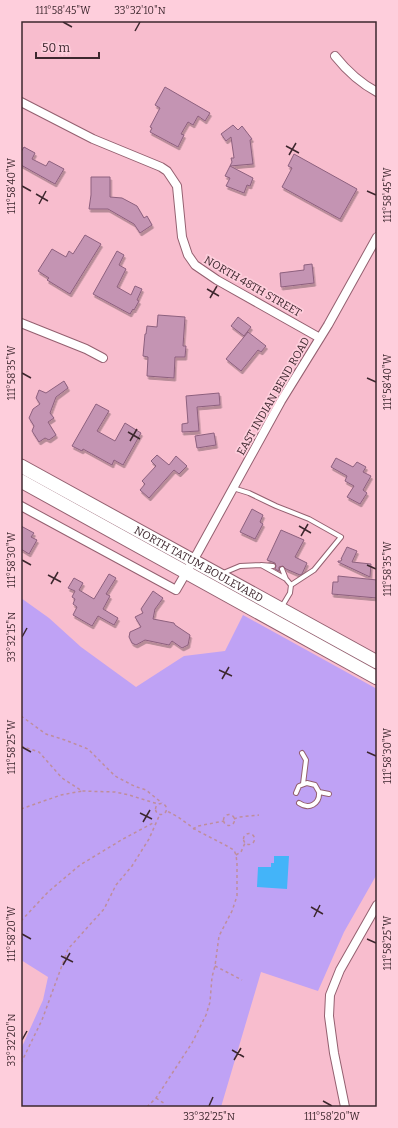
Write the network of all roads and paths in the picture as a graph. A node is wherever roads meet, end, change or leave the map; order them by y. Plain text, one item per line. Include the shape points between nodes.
1 (335, 56) dead end
2 (377, 92) edge
3 (21, 102) edge
4 (377, 237) edge
5 (21, 323) edge
6 (320, 338) junction
7 (103, 358) dead end
8 (21, 466) edge
9 (21, 481) edge
10 (234, 488) junction
11 (21, 506) edge
12 (261, 565) junction
13 (190, 566) junction
14 (273, 566) dead end
15 (282, 569) dead end
16 (219, 574) junction
17 (286, 579) junction
18 (291, 585) junction
19 (281, 609) junction
20 (377, 662) edge
21 (377, 678) edge
22 (21, 716) edge
23 (21, 746) edge
24 (302, 753) dead end
25 (303, 784) junction
26 (82, 791) junction
27 (319, 792) junction
28 (296, 793) dead end
29 (329, 794) dead end
30 (162, 803) junction
31 (299, 803) dead end
32 (158, 804) junction
33 (21, 809) edge
34 (166, 811) junction
35 (160, 814) junction
36 (259, 815) dead end
37 (234, 819) junction
38 (224, 821) junction
39 (156, 824) junction
40 (193, 828) junction
41 (245, 843) junction
42 (236, 855) junction
43 (377, 905) edge
44 (21, 921) edge
45 (215, 966) junction
46 (242, 980) dead end
47 (21, 1063) edge
48 (156, 1098) junction
49 (165, 1104) dead end
50 (147, 1107) edge
51 (346, 1107) edge

1 - 2 street via 348,71
3 - 6 street, NORTH 48TH STREET via 93,139 161,167 177,186 182,237 191,261 217,280
4 - 6 street, EAST INDIAN BEND ROAD
5 - 7 street
6 - 10 street, EAST INDIAN BEND ROAD via 281,401
8 - 13 main road, NORTH TATUM BOULEVARD
9 - 13 main road, NORTH TATUM BOULEVARD
10 - 13 street, EAST INDIAN BEND ROAD
10 - 18 lane via 309,519 341,537 314,570
11 - 13 street, NORTH TATUM BOULEVARD via 176,590
12 - 14 lane
12 - 16 lane via 240,566
12 - 17 lane
13 - 16 main road, NORTH TATUM BOULEVARD
13 - 21 main road, NORTH TATUM BOULEVARD
15 - 17 lane
16 - 19 main road, NORTH TATUM BOULEVARD
17 - 18 lane
18 - 19 lane via 290,593
19 - 20 main road, NORTH TATUM BOULEVARD
22 - 30 path via 46,734 88,749 115,776 146,790
23 - 26 path via 39,752 62,778
24 - 25 lane via 306,760
25 - 27 lane via 311,783
25 - 28 lane
26 - 32 path via 115,792
26 - 33 path via 61,795
27 - 29 lane
27 - 31 lane via 318,800 313,805 306,807
30 - 32 path
30 - 34 path via 166,806
32 - 35 path via 156,810
34 - 35 path
34 - 40 path
35 - 39 path
36 - 37 path
37 - 38 path via 231,825 226,825
37 - 38 path via 228,814
38 - 40 path
39 - 44 path via 153,823 80,865 48,892
39 - 47 path via 104,908 68,949 42,1020
40 - 42 path via 234,850
41 - 41 path via 253,842 253,835 248,833 244,836
41 - 42 path
42 - 45 path via 237,896 219,936
43 - 51 street via 340,970 330,995 329,1016 334,1053
45 - 46 path
45 - 48 path via 210,1002 200,1029
48 - 49 path
48 - 50 path

